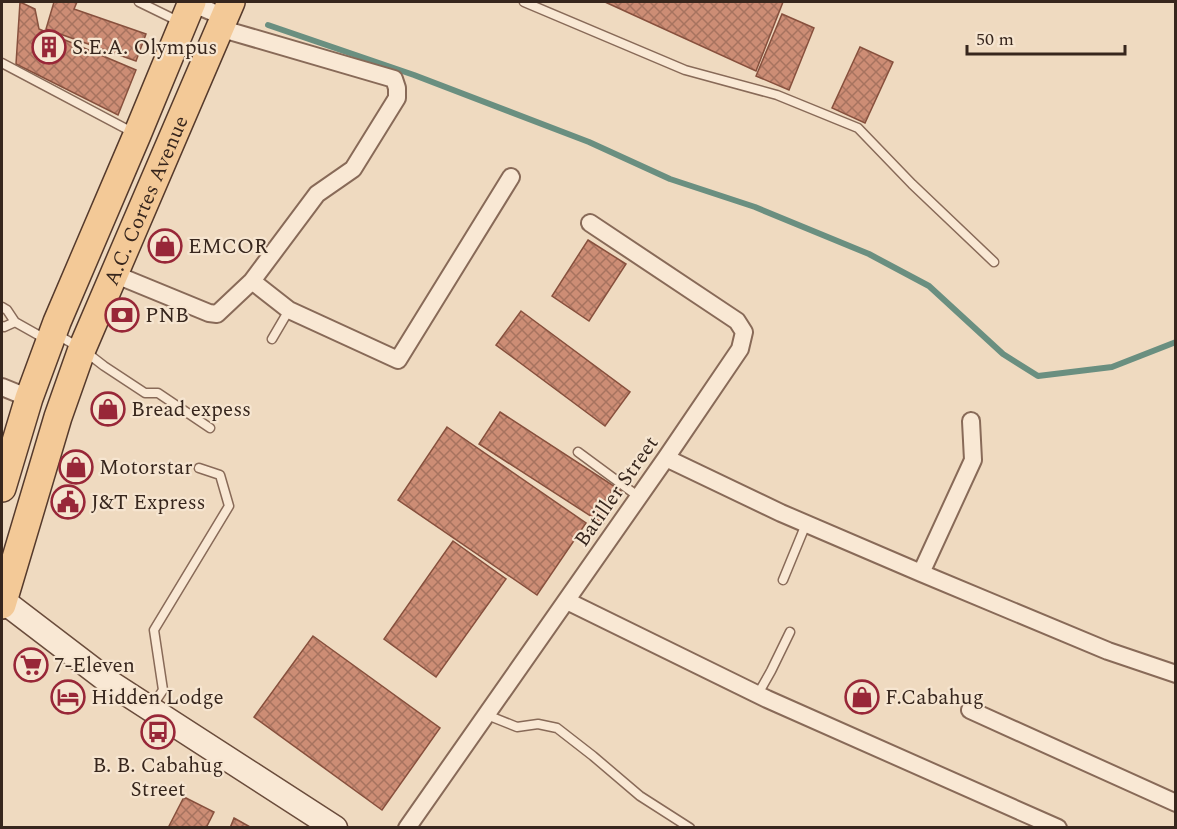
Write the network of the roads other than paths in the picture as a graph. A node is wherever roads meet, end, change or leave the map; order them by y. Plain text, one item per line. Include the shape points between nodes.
1 (139, 2) edge
2 (524, 2) edge
3 (189, 7) edge
4 (224, 16) edge
5 (2, 63) edge
6 (137, 135) junction
7 (511, 177) dead end
8 (590, 223) dead end
9 (994, 262) dead end
10 (114, 274) junction
11 (252, 281) junction
12 (2, 308) edge
13 (289, 310) junction
14 (15, 322) junction
15 (2, 326) edge
16 (51, 337) junction
17 (272, 339) dead end
18 (82, 349) junction
19 (2, 387) edge
20 (29, 398) junction
21 (970, 421) dead end
22 (210, 428) dead end
23 (578, 452) dead end
24 (666, 459) junction
25 (199, 468) dead end
26 (2, 488) edge
27 (639, 497) junction
28 (806, 524) junction
29 (921, 573) junction
30 (783, 580) dead end
31 (567, 601) junction
32 (2, 602) edge
33 (790, 633) dead end
34 (1176, 674) edge
35 (758, 694) junction
36 (150, 710) junction
37 (970, 710) dead end
38 (487, 715) junction
39 (1176, 803) edge
40 (335, 828) edge
41 (407, 828) edge
42 (690, 828) edge
43 (1058, 828) edge

1 - 3 lane
2 - 9 lane via 685,70 777,95 858,128
3 - 4 street
3 - 6 main road, A.C. Cortes Avenue
4 - 10 main road, A.C. Cortes Avenue
4 - 11 street via 394,79 397,88 397,98 353,169 317,194
5 - 6 lane
6 - 16 main road, A.C. Cortes Avenue
7 - 13 street via 398,360
8 - 24 street, Batiller Street via 737,321 744,332 740,349
10 - 11 street via 216,314
10 - 18 main road, A.C. Cortes Avenue
11 - 13 street
12 - 14 lane
13 - 17 lane
14 - 15 lane
14 - 16 lane
16 - 18 lane
16 - 20 main road, A.C. Cortes Avenue
18 - 22 lane via 145,393 158,393
18 - 32 main road, A.C. Cortes Avenue
19 - 20 street
20 - 26 main road, A.C. Cortes Avenue
21 - 29 street via 973,460
23 - 27 lane
24 - 27 street, Batiller Street
24 - 28 street
25 - 36 lane via 220,475 229,506 154,630 163,690
27 - 31 street, Batiller Street
28 - 29 street
28 - 30 lane
29 - 34 street via 1108,651
31 - 35 street
31 - 38 street, Batiller Street
32 - 36 street
33 - 35 lane
35 - 43 street
36 - 40 street
37 - 39 street
38 - 41 street, Batiller Street
38 - 42 lane via 517,727 538,724 557,728 640,796

